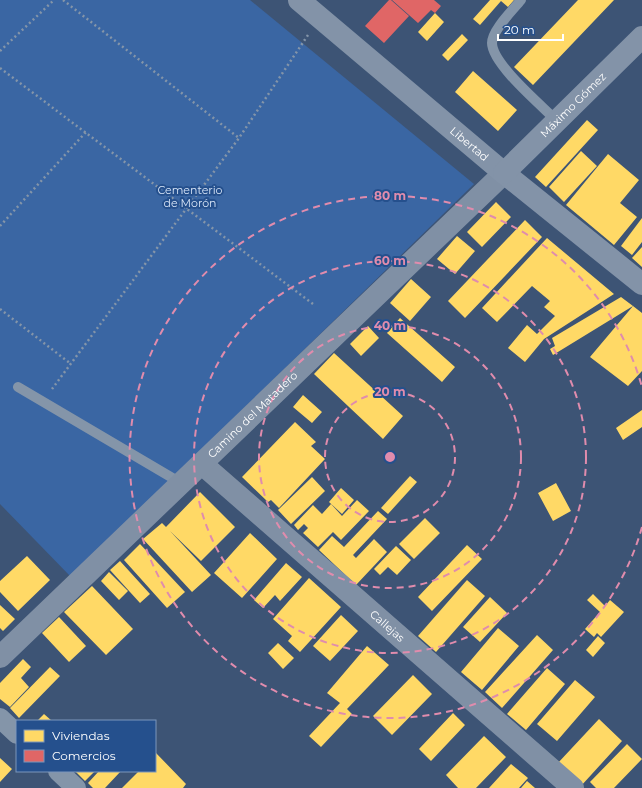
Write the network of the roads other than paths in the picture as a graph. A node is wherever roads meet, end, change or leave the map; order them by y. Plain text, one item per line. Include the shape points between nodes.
1 (299, 0) edge
2 (521, 0) edge
3 (642, 37) edge
4 (556, 120) junction
5 (504, 173) junction
6 (642, 284) edge
7 (18, 387) dead end
8 (202, 464) junction
9 (181, 483) junction
10 (0, 657) edge
11 (0, 718) edge
12 (16, 733) edge
13 (59, 772) edge
14 (76, 788) edge
15 (573, 788) edge

1 - 5 main road, Libertad
2 - 4 lane via 496,31 492,43 496,56 518,84
3 - 4 main road, Máximo Gómez
4 - 5 main road, Máximo Gómez
5 - 6 main road, Libertad
5 - 8 main road, Camino del Matadero
7 - 9 lane
8 - 9 main road, Camino del Matadero
8 - 15 main road, Callejas
9 - 10 main road, Camino del Matadero
11 - 12 street
13 - 14 street

